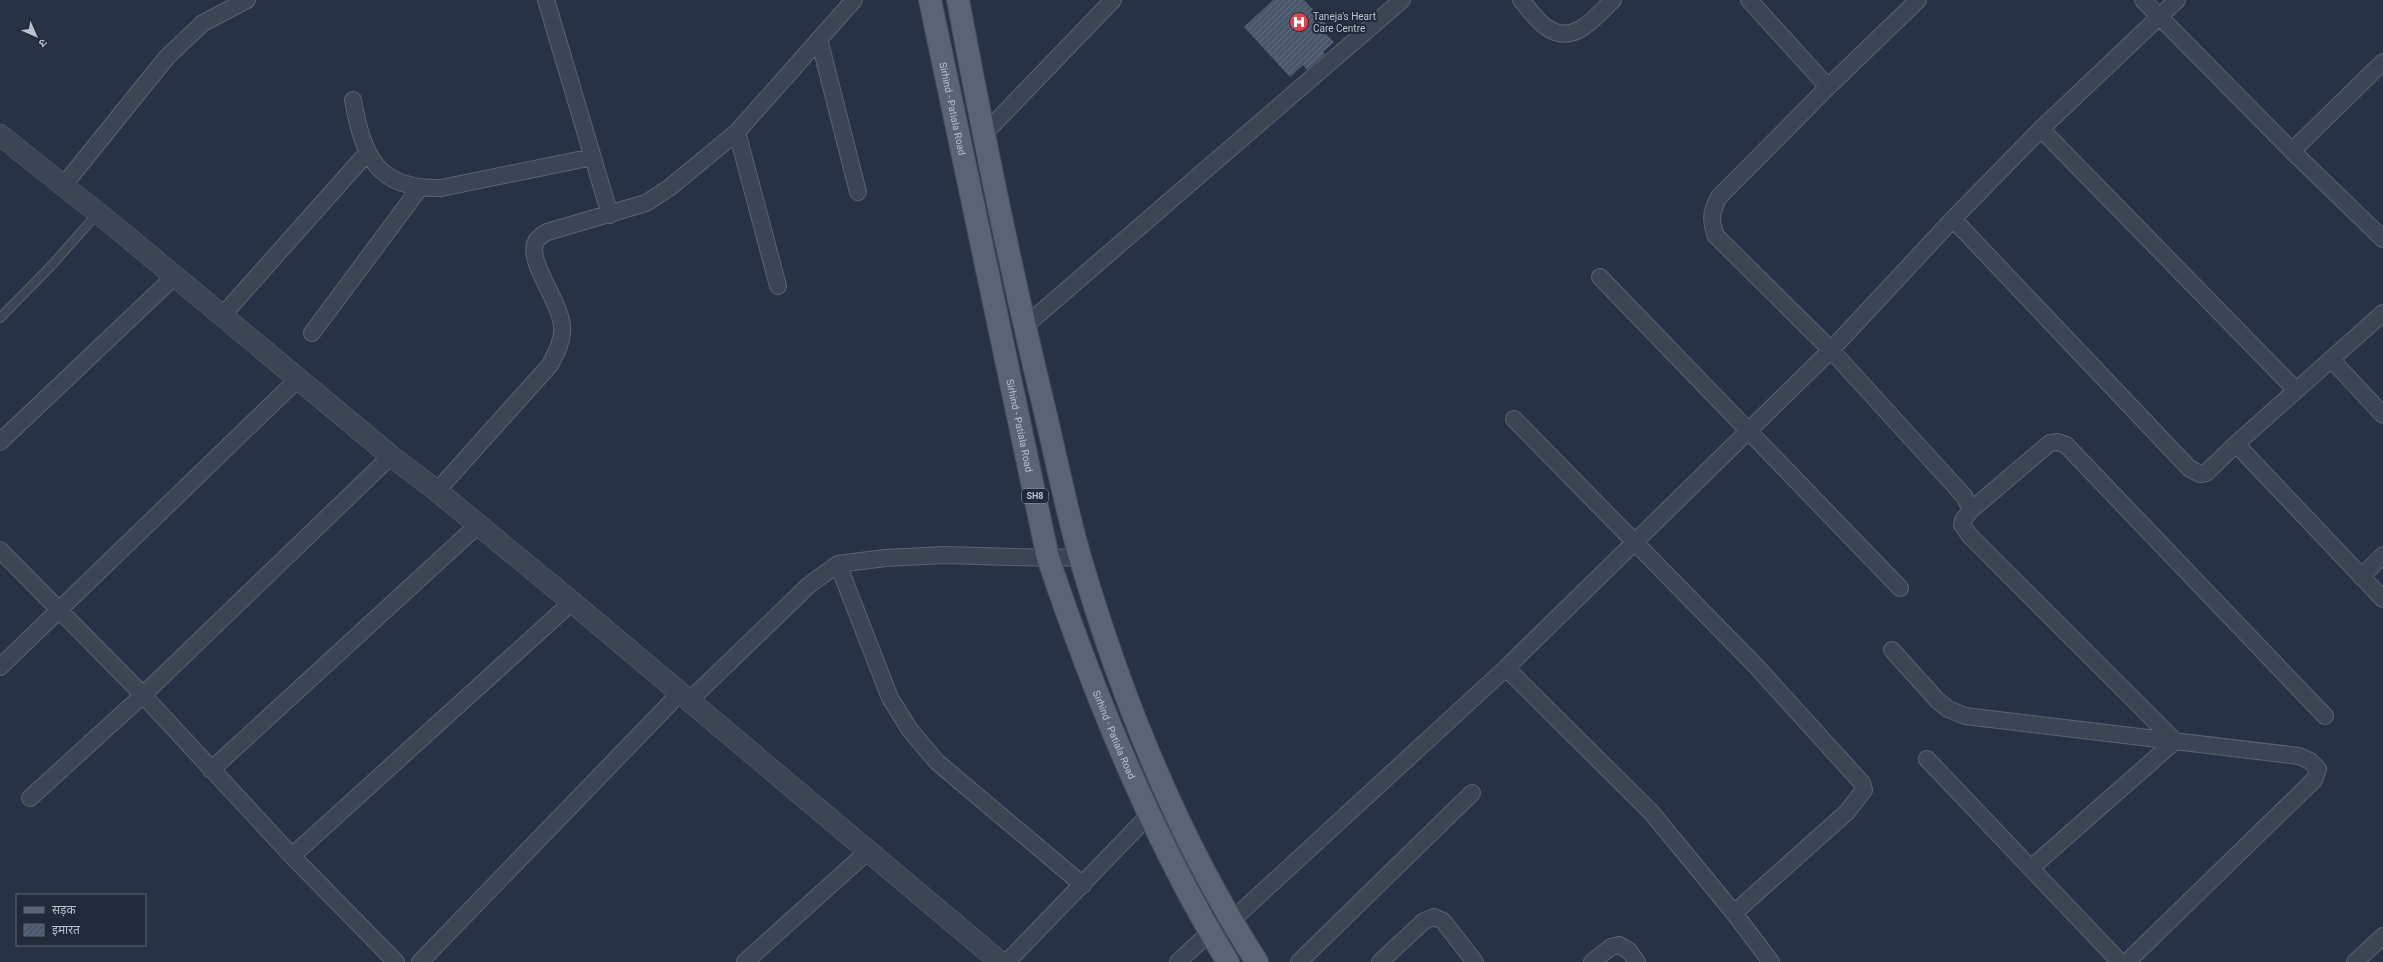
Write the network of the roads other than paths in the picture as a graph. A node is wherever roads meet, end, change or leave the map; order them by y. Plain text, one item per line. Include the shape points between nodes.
1 (245, 0) edge
2 (546, 0) edge
3 (854, 0) edge
4 (930, 0) edge
5 (958, 0) edge
6 (1113, 0) edge
7 (1402, 0) edge
8 (1521, 0) edge
9 (1613, 0) edge
10 (1749, 0) edge
11 (1918, 0) edge
12 (2143, 0) edge
13 (2177, 0) edge
14 (2159, 16) junction
15 (819, 39) junction
16 (2383, 62) edge
17 (1828, 87) junction
18 (353, 100) dead end
19 (2041, 129) junction
20 (737, 132) junction
21 (0, 135) edge
22 (983, 135) junction
23 (2292, 151) junction
24 (367, 153) junction
25 (593, 157) junction
26 (63, 186) junction
27 (419, 188) junction
28 (858, 192) dead end
29 (98, 213) junction
30 (610, 214) junction
31 (1953, 219) junction
32 (2383, 239) edge
33 (175, 276) junction
34 (1600, 277) dead end
35 (778, 286) dead end
36 (2383, 313) edge
37 (222, 316) junction
38 (0, 318) edge
39 (1024, 326) junction
40 (312, 334) dead end
41 (1832, 350) junction
42 (2331, 359) junction
43 (298, 379) junction
44 (2296, 390) junction
45 (2383, 415) edge
46 (1514, 419) dead end
47 (1748, 433) junction
48 (0, 442) edge
49 (2236, 444) junction
50 (391, 456) junction
51 (437, 491) junction
52 (1971, 510) junction
53 (478, 525) junction
54 (1636, 541) junction
55 (0, 550) edge
56 (2383, 555) edge
57 (1080, 557) junction
58 (1048, 558) junction
59 (838, 564) junction
60 (2361, 577) junction
61 (1900, 588) dead end
62 (2383, 599) edge
63 (572, 602) junction
64 (59, 611) junction
65 (1892, 650) dead end
66 (0, 667) edge
67 (1506, 668) junction
68 (143, 695) junction
69 (685, 697) junction
70 (2325, 716) dead end
71 (2175, 741) junction
72 (1927, 759) dead end
73 (211, 770) junction
74 (1472, 793) dead end
75 (30, 798) dead end
76 (1150, 814) junction
77 (867, 852) junction
78 (292, 856) junction
79 (2031, 868) junction
80 (1082, 884) junction
81 (1734, 913) junction
82 (1231, 921) junction
83 (1210, 932) junction
84 (2383, 936) edge
85 (996, 960) edge
86 (396, 962) edge
87 (420, 962) edge
88 (745, 962) edge
89 (1178, 962) edge
90 (1228, 962) edge
91 (1257, 962) edge
92 (1299, 962) edge
93 (1380, 962) edge
94 (1475, 962) edge
95 (1592, 962) edge
96 (1637, 962) edge
97 (1770, 962) edge
98 (2120, 962) edge
99 (2126, 962) edge
100 (2355, 962) edge

1 - 26 street via 203,23 167,57
2 - 25 street
3 - 15 street
4 - 58 main road, Sirhind - Patiala Road / SH8
5 - 22 main road
6 - 22 street
7 - 39 street
8 - 9 street via 1548,28 1560,34 1574,33 1588,24
10 - 17 street
11 - 17 street
12 - 14 street
13 - 14 street
14 - 19 street
14 - 23 street
15 - 20 street
15 - 28 street
16 - 23 street
17 - 41 street via 1719,197 1712,210 1711,222 1716,236
18 - 24 street via 358,128
19 - 31 street
19 - 44 street
20 - 30 street via 669,188 646,202
20 - 35 street
21 - 26 street
22 - 39 main road
23 - 32 street
24 - 27 street via 395,182
24 - 37 street
25 - 27 street via 441,188
25 - 30 street
26 - 29 street
27 - 40 street
29 - 33 street
29 - 38 lane
30 - 51 street via 547,232 537,240 534,251 536,260 557,305 561,320 563,332 559,348 550,365
31 - 41 street
31 - 49 street via 2189,468 2200,474 2206,473
33 - 37 street
33 - 48 street
34 - 47 street
36 - 42 street
37 - 43 street
39 - 57 main road
41 - 47 street
41 - 52 street via 1964,496
42 - 44 street
42 - 45 street
43 - 50 street
43 - 64 street
44 - 49 street
46 - 54 street
47 - 54 street
47 - 61 street
49 - 60 street
50 - 51 street
50 - 68 street
51 - 53 street
52 - 70 street via 2050,443 2066,445
52 - 71 street via 1962,525 1970,536
53 - 63 street
53 - 73 street
54 - 67 street
54 - 81 street via 1857,775 1864,790 1847,812
55 - 64 street
56 - 60 street
57 - 58 street
57 - 82 main road via 1148,750 1186,838
58 - 59 street via 945,555 885,558
58 - 76 main road, Sirhind - Patiala Road / SH8 via 1069,621
59 - 69 street via 809,585
59 - 80 street via 890,698 910,730 937,762
60 - 62 street
63 - 69 street
63 - 78 street
64 - 66 street
64 - 68 street
65 - 71 street via 1938,701 1948,709 1966,716
67 - 81 street via 1650,812
67 - 82 street
68 - 73 street
68 - 75 street
69 - 77 street
69 - 87 street
71 - 79 street
71 - 99 street via 2300,756 2318,769 2317,776
72 - 79 street
73 - 78 street
74 - 92 street
76 - 80 street
76 - 83 main road, Sirhind - Patiala Road / SH8
77 - 85 street
77 - 88 street
78 - 86 street
79 - 98 street
80 - 85 street
81 - 97 street
82 - 91 main road
83 - 89 street
83 - 90 main road, Sirhind - Patiala Road / SH8
84 - 100 street
93 - 94 street via 1424,921 1434,917 1443,921
95 - 96 street via 1611,947 1619,945 1629,951

